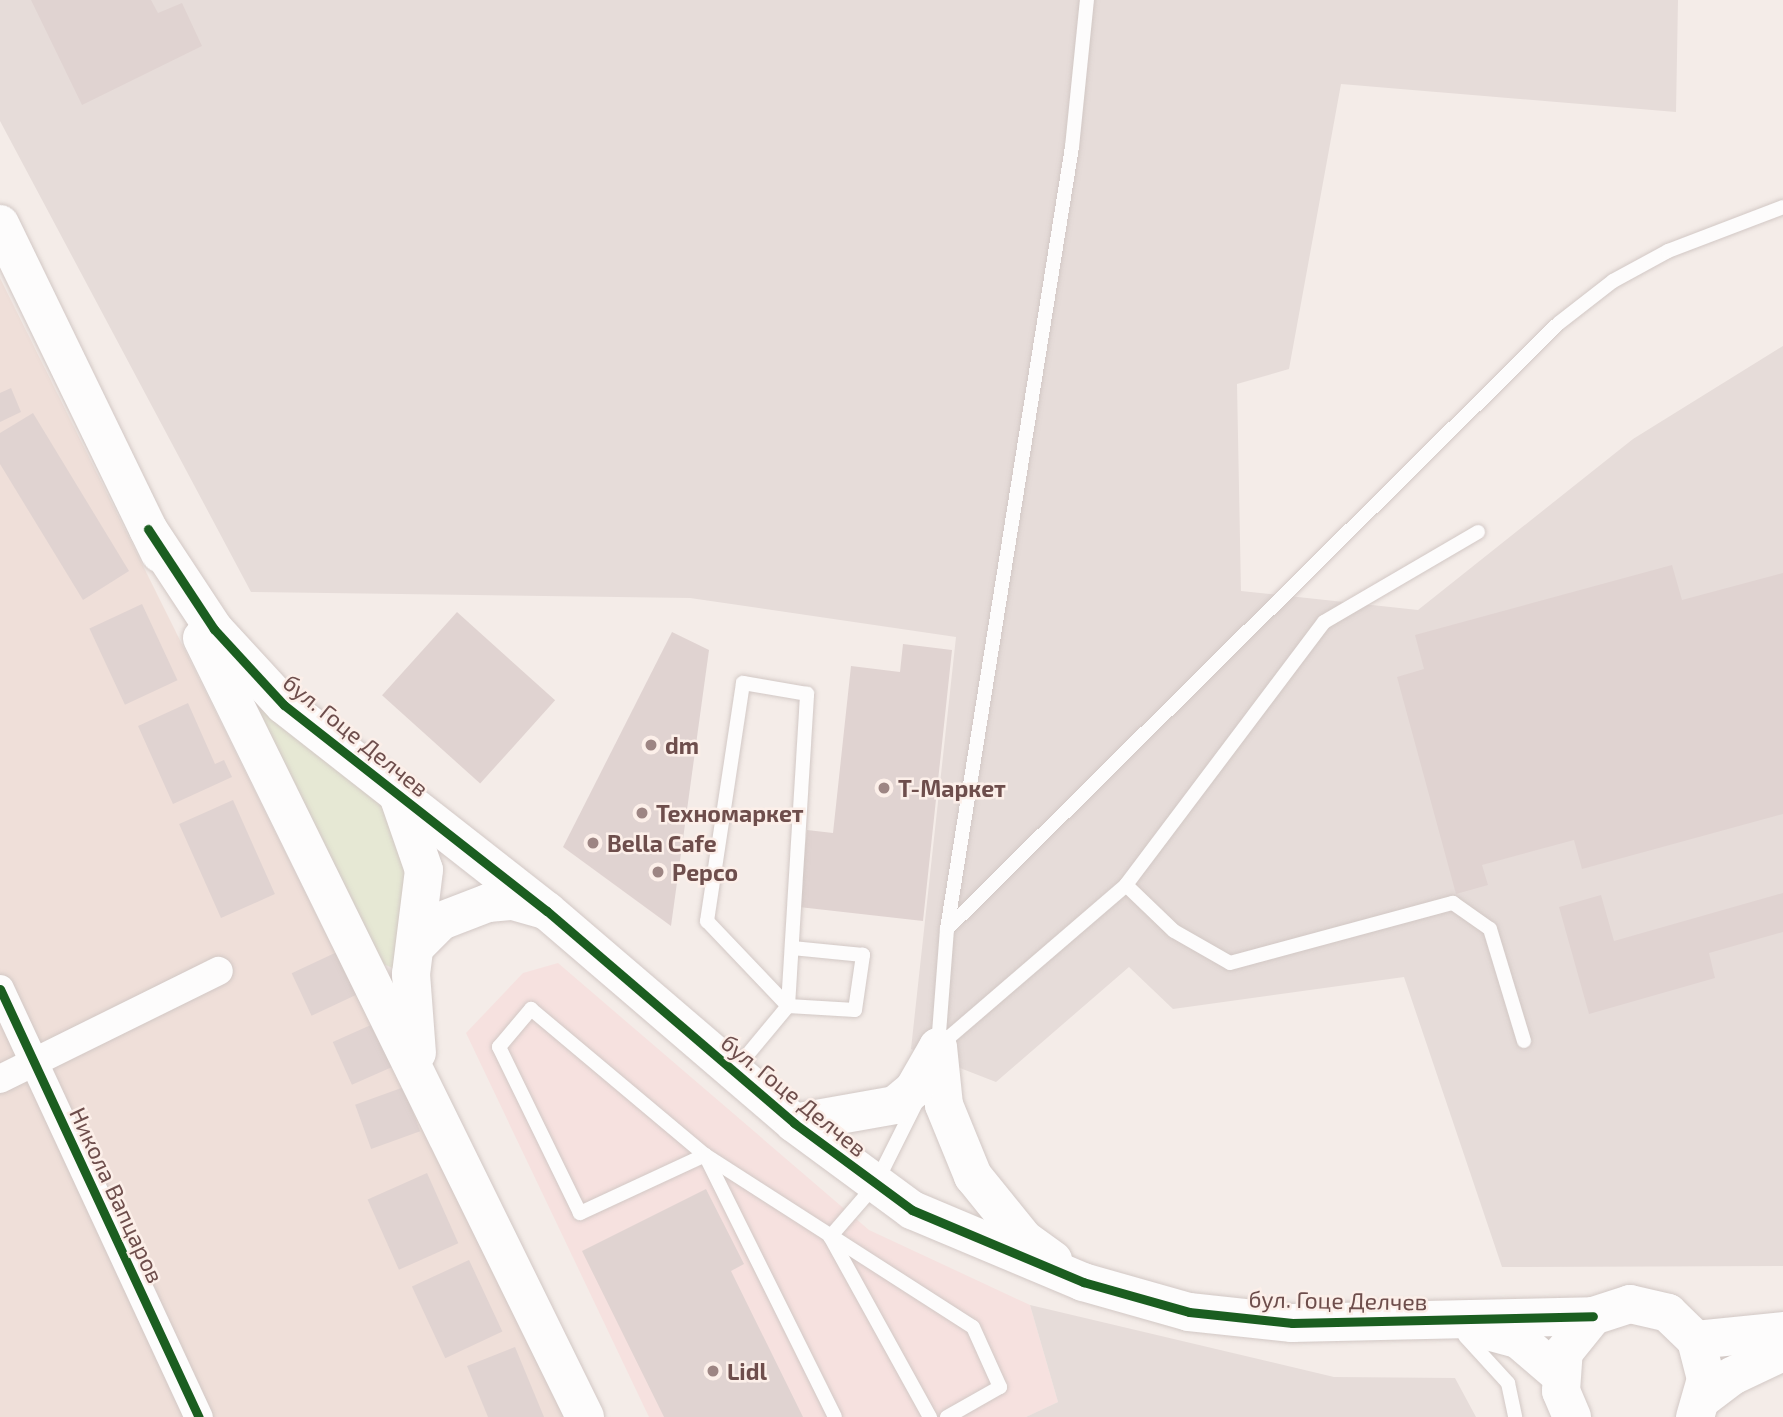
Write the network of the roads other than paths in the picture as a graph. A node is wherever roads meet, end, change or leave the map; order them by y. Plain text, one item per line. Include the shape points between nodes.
1 (1087, 0) edge
2 (1783, 207) edge
3 (0, 224) edge
4 (148, 529) junction
5 (1478, 532) dead end
6 (394, 790) junction
7 (1126, 885) junction
8 (547, 911) junction
9 (947, 929) junction
10 (419, 943) junction
11 (792, 948) junction
12 (219, 971) dead end
13 (0, 989) edge
14 (788, 1006) junction
15 (1524, 1041) dead end
16 (938, 1047) junction
17 (35, 1062) junction
18 (733, 1072) junction
19 (0, 1079) edge
20 (422, 1084) junction
21 (794, 1123) junction
22 (705, 1155) junction
23 (875, 1185) junction
24 (830, 1237) junction
25 (1083, 1282) junction
26 (1593, 1316) junction
27 (1408, 1322) junction
28 (1454, 1326) junction
29 (1783, 1331) edge
30 (1696, 1340) junction
31 (1783, 1352) edge
32 (1560, 1375) junction
33 (1699, 1408) edge
34 (199, 1417) edge
35 (585, 1417) edge
36 (835, 1417) edge
37 (930, 1417) edge
38 (947, 1417) edge
39 (1515, 1417) edge
40 (1572, 1417) edge

1 - 9 lane via 1072,147
2 - 9 lane via 1668,251 1613,281 1559,323
3 - 4 street, бул. Гоце Делчев
4 - 6 street, бул. Гоце Делчев via 249,671
4 - 20 street, бул. Гоце Делчев
5 - 7 lane via 1324,622
6 - 8 street, бул. Гоце Делчев
6 - 10 street, бул. Гоце Делчев via 421,847
7 - 15 lane via 1174,931 1230,963 1453,903 1490,929
7 - 16 lane
8 - 10 street, бул. Гоце Делчев via 513,901 488,903 441,921
8 - 18 street, бул. Гоце Делчев
9 - 16 lane
10 - 20 street, бул. Гоце Делчев via 411,1010
11 - 14 lane
11 - 14 lane via 863,955 855,1010
11 - 14 lane via 807,694 743,683 707,921
12 - 17 street
13 - 17 street, Никола Вапцаров
14 - 18 lane
16 - 21 street via 914,1089 895,1105
16 - 23 lane
16 - 25 street via 944,1105 973,1176 1024,1239
17 - 19 street
17 - 34 street, Никола Вапцаров
18 - 21 street, бул. Гоце Делчев
20 - 35 street, бул. Гоце Делчев
21 - 23 street, бул. Гоце Делчев
22 - 22 lane via 531,1009 499,1047 580,1213
22 - 24 lane
22 - 36 lane
23 - 24 lane
23 - 25 street, бул. Гоце Делчев via 953,1230
24 - 37 lane
24 - 38 lane via 973,1327 1000,1387
25 - 27 street, бул. Гоце Делчев via 1189,1312 1292,1323
26 - 27 street, бул. Гоце Делчев
26 - 30 street via 1630,1304 1649,1306 1668,1313
26 - 32 street via 1570,1342
27 - 28 street, бул. Гоце Делчев
28 - 32 street, бул. Гоце Делчев via 1518,1339
28 - 39 lane via 1507,1383
29 - 30 street
30 - 33 street via 1704,1359
31 - 33 street via 1732,1376
32 - 40 street

